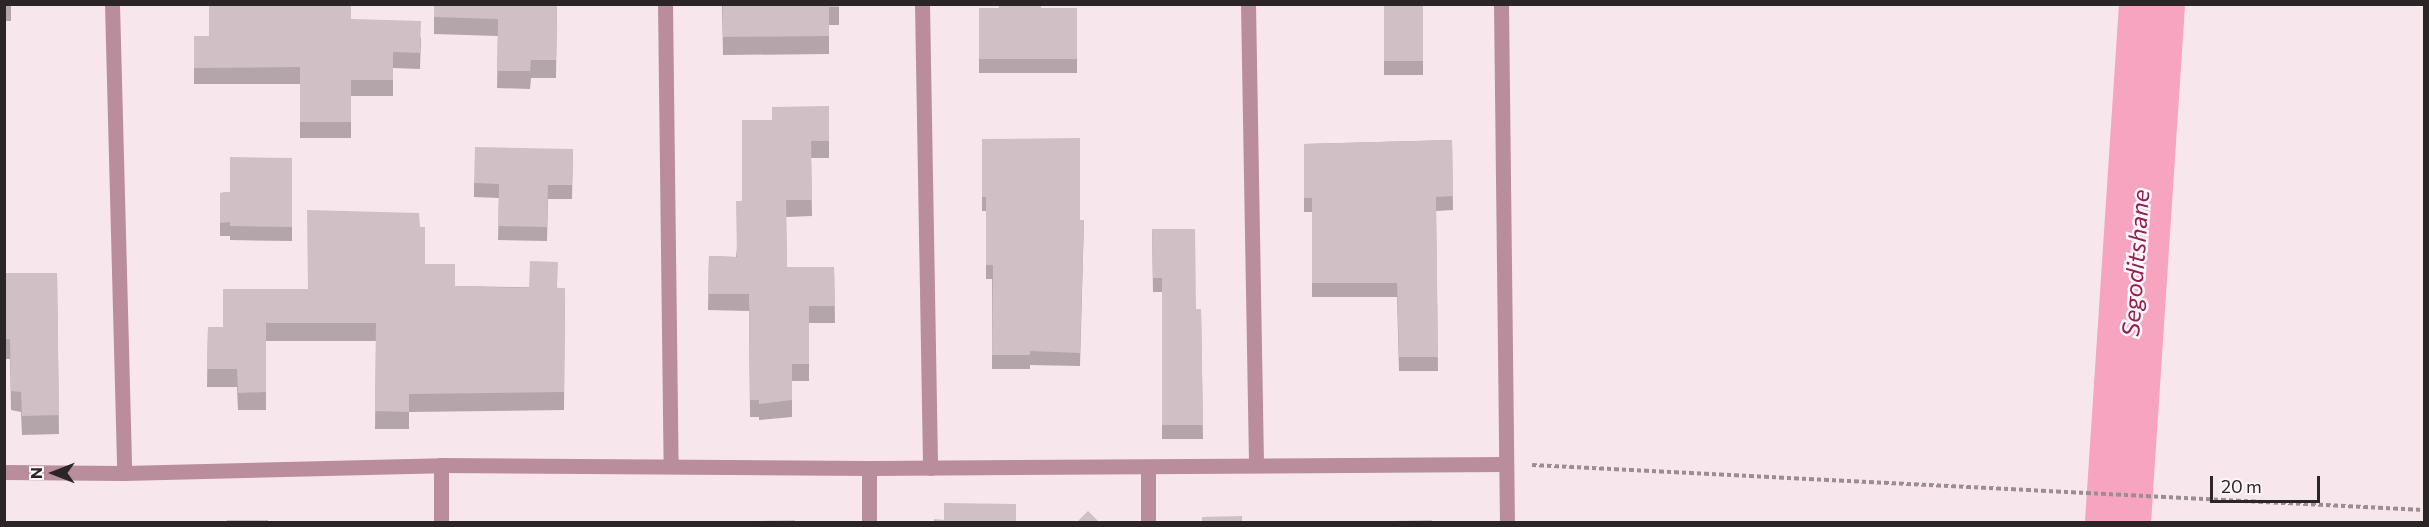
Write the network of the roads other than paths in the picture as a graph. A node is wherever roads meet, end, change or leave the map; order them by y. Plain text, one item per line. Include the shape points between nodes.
1 (112, 4) edge
2 (665, 4) edge
3 (922, 4) edge
4 (1248, 4) edge
5 (1501, 4) edge
6 (1256, 464) junction
7 (1506, 464) junction
8 (441, 465) junction
9 (670, 465) junction
10 (1148, 466) junction
11 (869, 468) junction
12 (930, 468) junction
13 (4, 472) edge
14 (123, 473) junction
15 (441, 522) edge
16 (869, 522) edge
17 (1148, 522) edge
18 (1507, 522) edge

1 - 14 street
2 - 9 street
3 - 12 street
4 - 6 street
5 - 7 street
6 - 7 street
6 - 10 street
7 - 18 street
8 - 9 street
8 - 14 street
8 - 15 street
9 - 11 street
10 - 12 street
10 - 17 street
11 - 12 street
11 - 16 street
13 - 14 street

